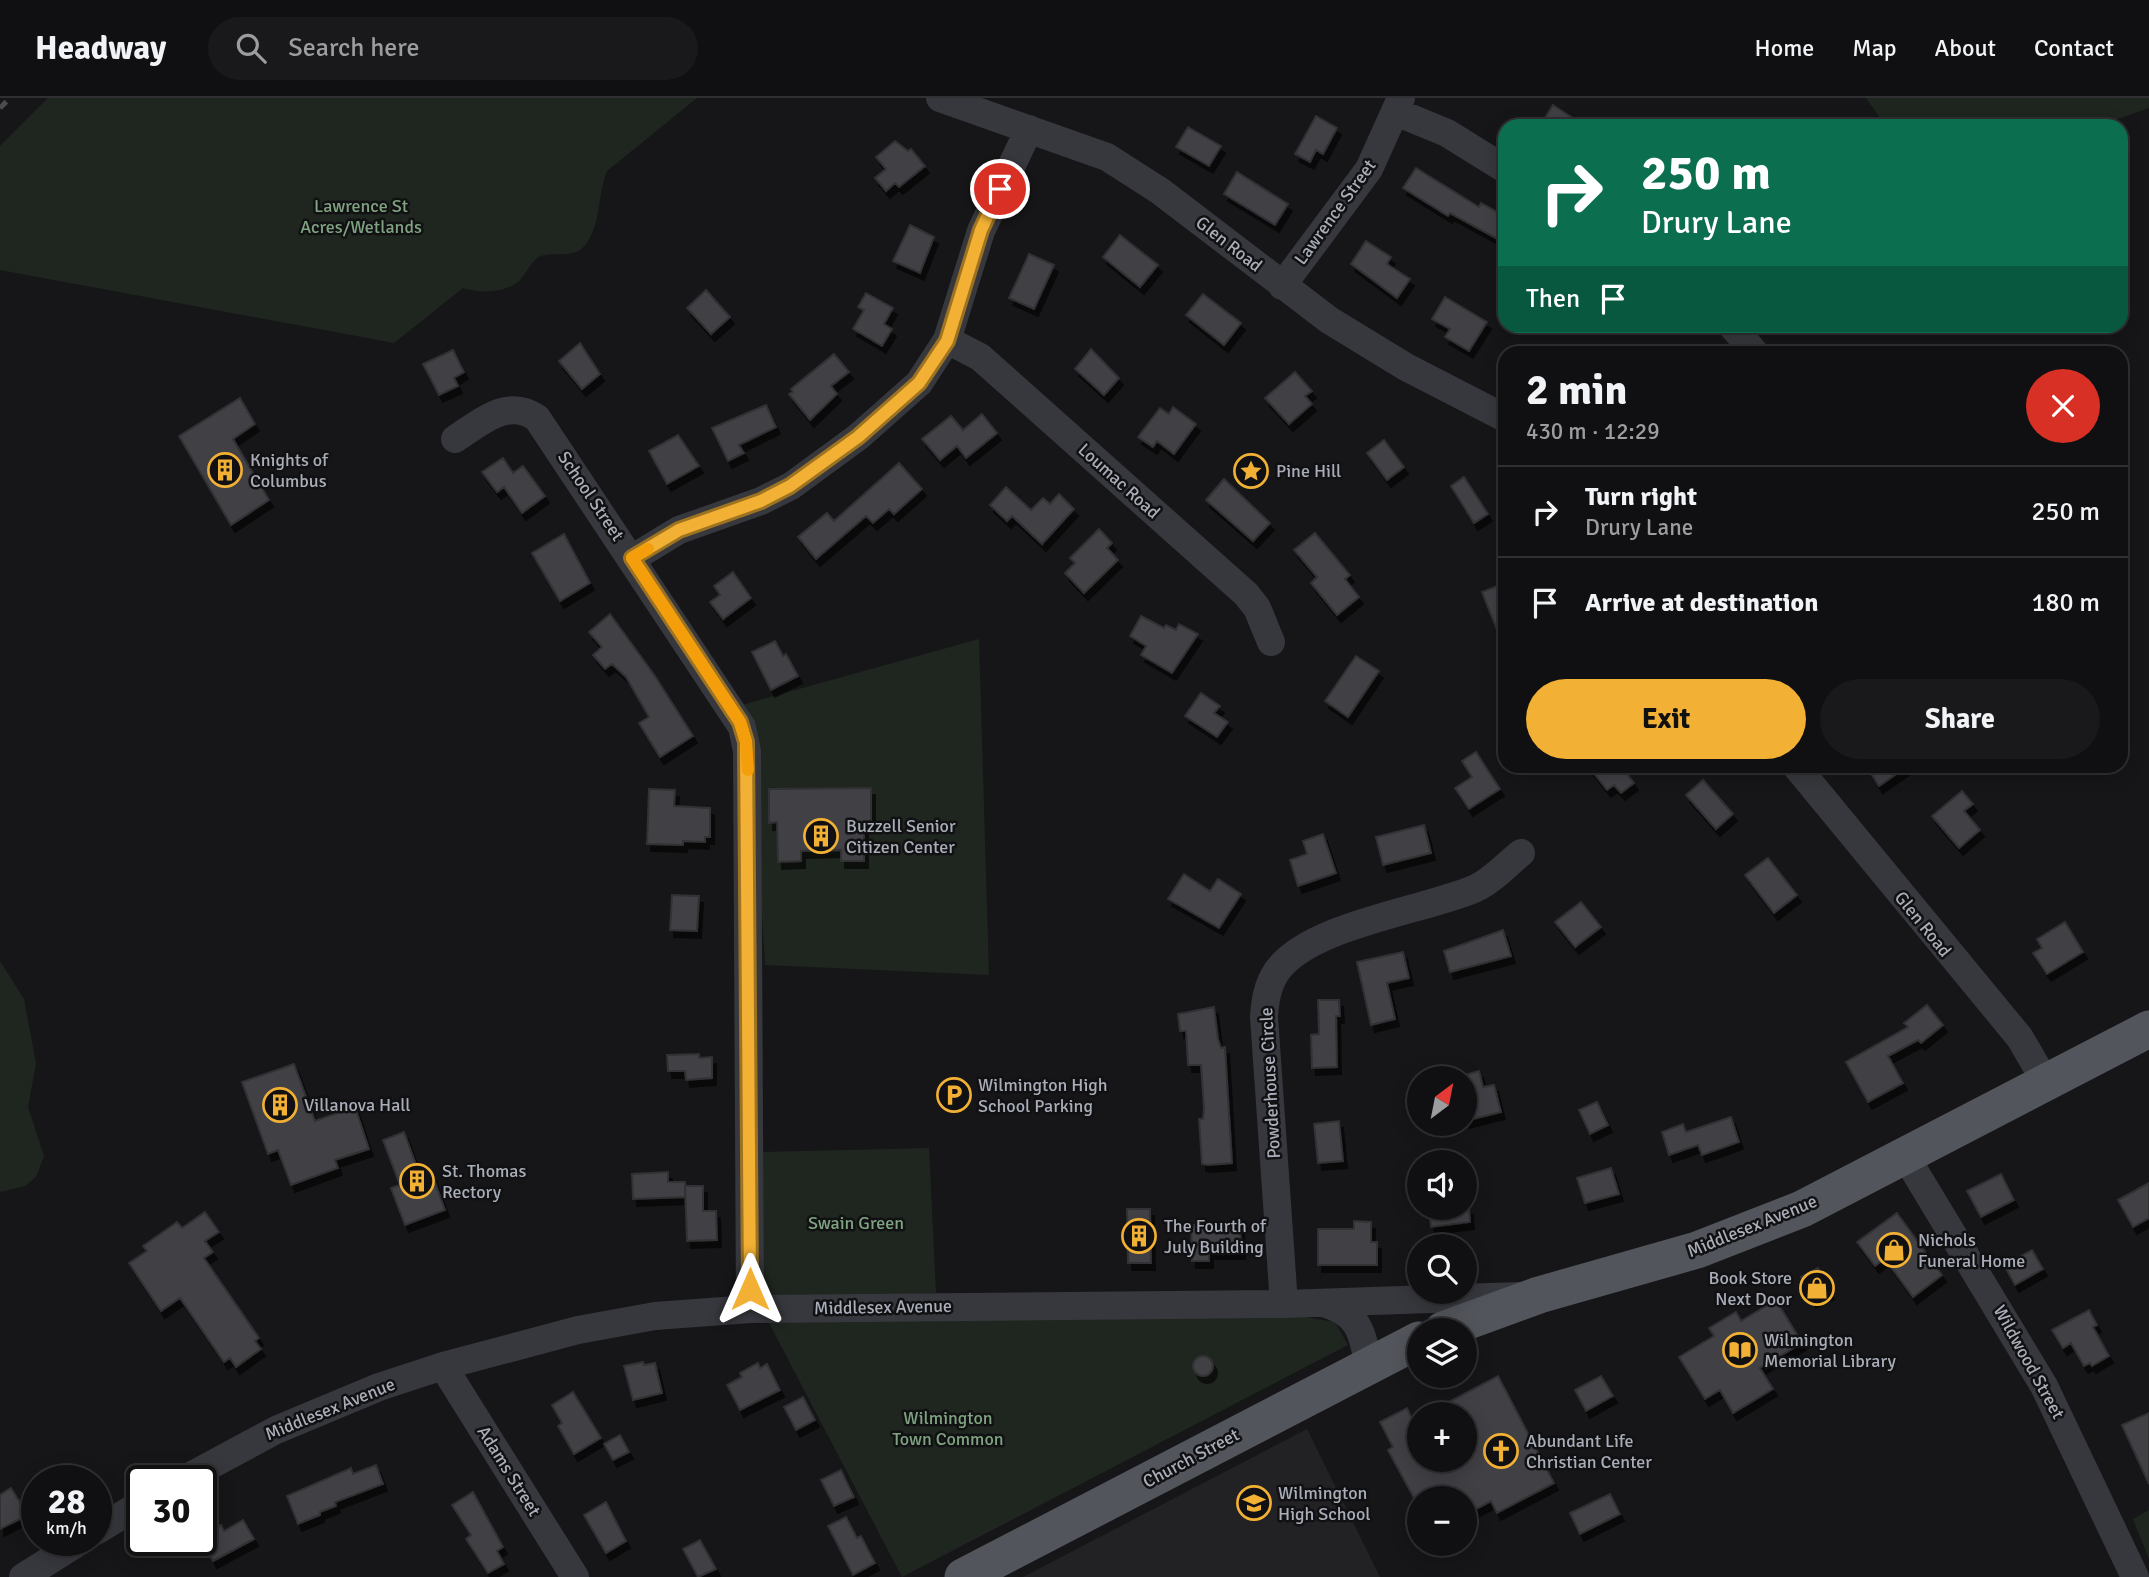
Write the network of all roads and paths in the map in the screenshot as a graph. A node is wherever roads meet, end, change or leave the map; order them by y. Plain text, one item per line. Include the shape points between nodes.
1 (940, 98) edge
2 (1399, 105) edge
3 (1029, 129) junction
4 (1498, 165) edge
5 (1282, 286) junction
6 (947, 341) junction
7 (1498, 414) edge
8 (455, 439) dead end
9 (632, 558) junction
10 (1271, 642) dead end
11 (1802, 773) edge
12 (1521, 853) dead end
13 (2149, 1029) edge
14 (2046, 1083) junction
15 (1906, 1157) junction
16 (1539, 1295) junction
17 (1320, 1302) junction
18 (1284, 1304) junction
19 (750, 1309) junction
20 (1476, 1318) edge
21 (1407, 1346) edge
22 (1368, 1364) junction
23 (443, 1366) junction
24 (212, 1465) edge
25 (56, 1556) edge
26 (23, 1577) edge
27 (575, 1577) edge
28 (963, 1577) edge
29 (2135, 1577) edge

1 - 3 street, Glen Road
2 - 4 street
2 - 5 street, Lawrence Street via 1370,169
3 - 5 street, Glen Road via 1094,151 1134,173
3 - 6 street via 981,230
5 - 7 street, Glen Road via 1363,342
6 - 9 street via 919,383 817,469 766,499 679,530
6 - 10 street, Loumac Road via 980,357 1246,594
8 - 9 street, School Street via 498,412 515,409 531,414 541,422
9 - 19 street, School Street via 740,722 746,742
11 - 14 street, Glen Road via 2020,1038
12 - 18 street, Powderhouse Circle via 1474,889 1310,944 1286,961 1274,977 1264,1017
13 - 14 main road, Middlesex Avenue
14 - 15 main road, Middlesex Avenue
15 - 16 main road, Middlesex Avenue via 1802,1209 1698,1250
15 - 29 street, Wildwood Street via 2044,1386
16 - 17 street, Middlesex Avenue
16 - 20 main road
17 - 18 street, Middlesex Avenue
17 - 22 street, Middlesex Avenue via 1346,1311 1357,1322
18 - 19 street, Middlesex Avenue
19 - 23 street, Middlesex Avenue via 621,1321
21 - 22 main road, Church Street
22 - 28 main road, Church Street
23 - 24 street, Middlesex Avenue via 304,1417
23 - 27 street, Adams Street
25 - 26 street

